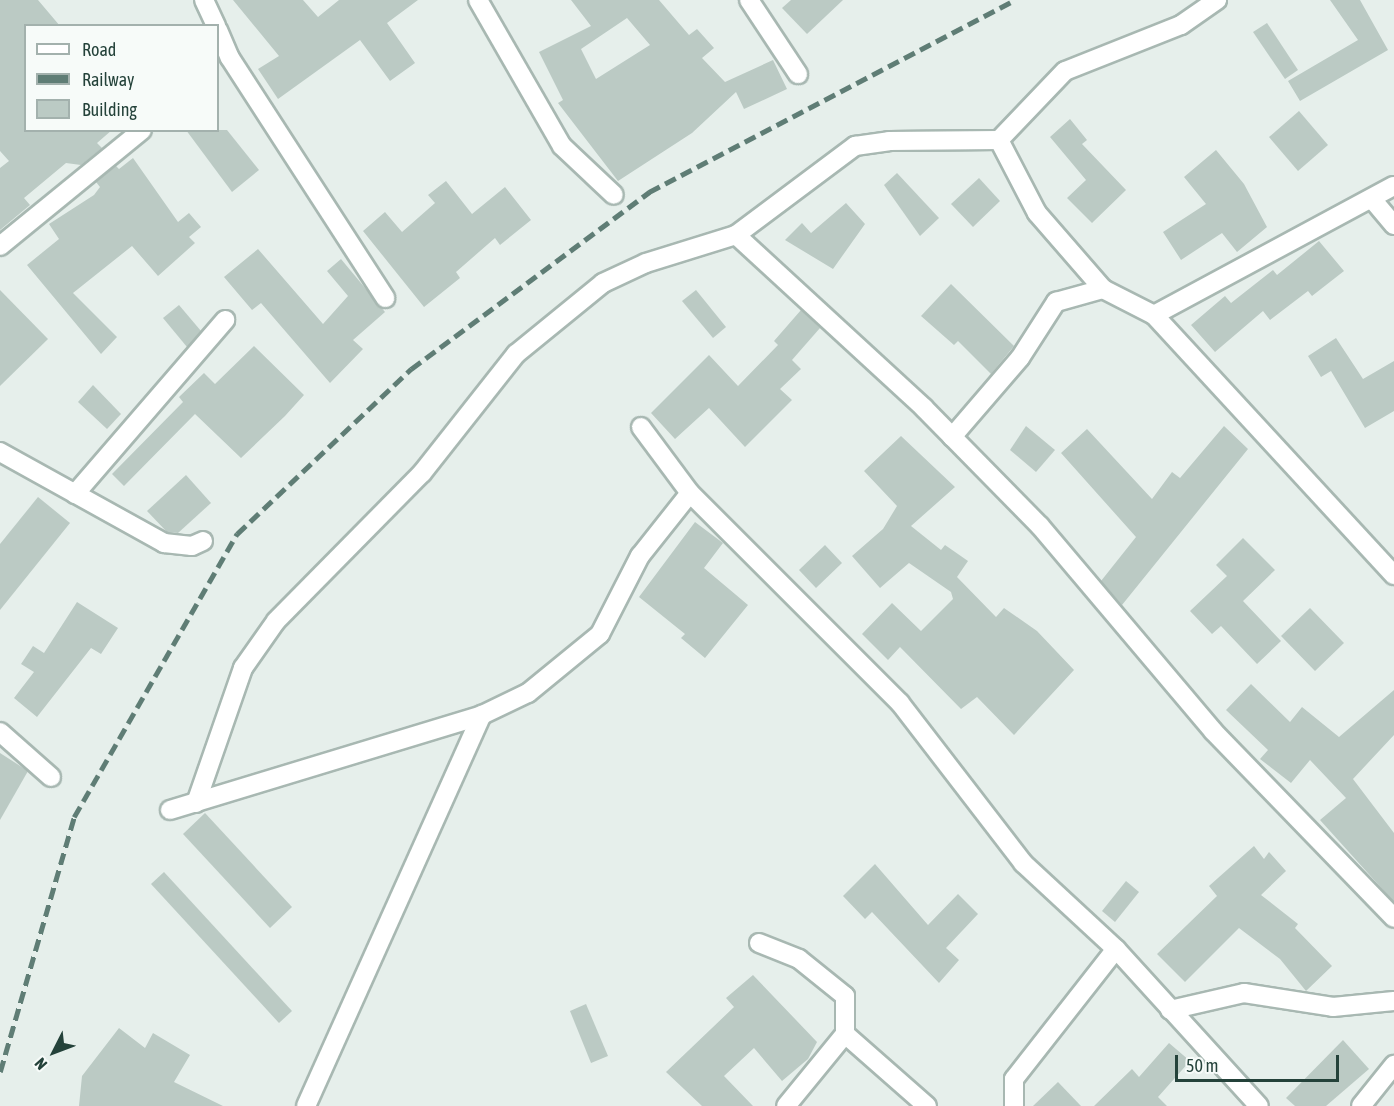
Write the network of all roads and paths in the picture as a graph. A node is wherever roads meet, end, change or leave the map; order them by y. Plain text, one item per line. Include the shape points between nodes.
1 (204, 0) edge
2 (478, 0) edge
3 (749, 0) edge
4 (1217, 0) edge
5 (215, 24) edge
6 (219, 36) edge
7 (224, 63) edge
8 (798, 74) dead end
9 (140, 132) edge
10 (999, 140) junction
11 (1394, 186) edge
12 (614, 195) dead end
13 (1372, 199) junction
14 (1394, 225) edge
15 (736, 236) junction
16 (0, 246) edge
17 (1103, 290) junction
18 (385, 298) dead end
19 (1154, 315) junction
20 (225, 320) dead end
21 (641, 427) dead end
22 (952, 437) junction
23 (0, 452) edge
24 (690, 493) junction
25 (75, 494) junction
26 (203, 541) dead end
27 (1394, 575) edge
28 (482, 715) junction
29 (0, 732) edge
30 (51, 777) dead end
31 (196, 803) junction
32 (170, 810) dead end
33 (1394, 918) edge
34 (759, 944) dead end
35 (1116, 949) junction
36 (1394, 1001) edge
37 (1170, 1010) junction
38 (845, 1034) junction
39 (1394, 1065) edge
40 (306, 1106) edge
41 (786, 1106) edge
42 (927, 1106) edge
43 (1014, 1106) edge
44 (1259, 1106) edge
45 (1361, 1106) edge

1 - 5 street
2 - 12 street via 562,146
3 - 8 street
4 - 10 street via 1181,25 1065,71
6 - 7 street
7 - 18 street
9 - 16 street
10 - 15 street via 890,141 855,146
10 - 17 street via 1036,213
11 - 13 street
13 - 14 street
13 - 19 street
15 - 22 street
15 - 31 street via 646,263 603,283 516,354 422,473 276,621 243,668
17 - 19 street
17 - 22 street via 1056,302 1020,358
19 - 27 street
20 - 25 street
21 - 24 street
22 - 33 street via 1040,526 1213,731
23 - 25 street
24 - 28 street via 640,556 600,634 528,693
24 - 35 street via 900,703 1023,863
25 - 26 street via 164,543 192,546
28 - 31 street
28 - 40 street
29 - 30 street
31 - 32 street
34 - 38 street via 799,959 845,996
35 - 37 street
35 - 43 street via 1014,1079
36 - 37 street via 1333,1007 1244,993
37 - 44 street
38 - 41 street
38 - 42 street
39 - 45 street

